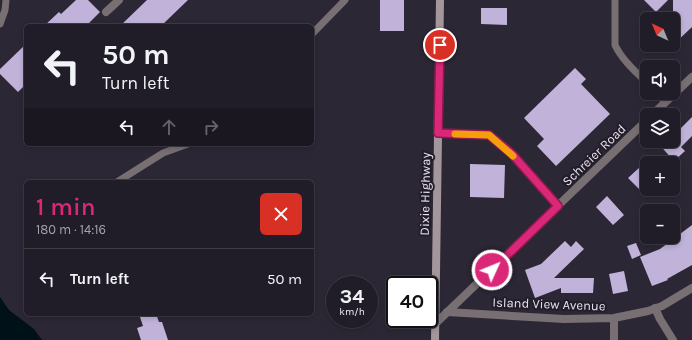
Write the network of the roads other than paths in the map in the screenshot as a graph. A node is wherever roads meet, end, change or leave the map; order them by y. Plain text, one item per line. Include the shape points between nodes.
1 (6, 0) edge
2 (119, 0) edge
3 (345, 0) edge
4 (440, 0) edge
5 (615, 0) edge
6 (106, 12) dead end
7 (0, 24) edge
8 (314, 32) edge
9 (640, 76) edge
10 (692, 77) edge
11 (665, 102) joint
12 (659, 108) edge
13 (640, 127) edge
14 (438, 133) junction
15 (182, 146) edge
16 (120, 180) edge
17 (558, 206) junction
18 (436, 276) edge
19 (692, 288) edge
20 (655, 308) junction
21 (447, 312) junction
22 (614, 318) junction
23 (438, 321) edge
24 (436, 328) edge
25 (435, 340) edge
26 (614, 340) edge
27 (673, 340) edge

1 - 7 lane
2 - 6 street
3 - 8 lane
4 - 14 main road, Dixie Highway
5 - 9 lane via 615,46
10 - 11 street
11 - 12 street
13 - 17 street, Schreier Road
14 - 17 lane via 489,135 512,154
14 - 18 main road, Dixie Highway
15 - 16 lane via 163,153
17 - 21 street, Schreier Road
19 - 20 street, Island View Avenue
20 - 22 street, Island View Avenue
20 - 27 street
21 - 22 street, Island View Avenue via 564,319
21 - 23 street, Schreier Road
22 - 26 street
24 - 25 main road, Dixie Highway

